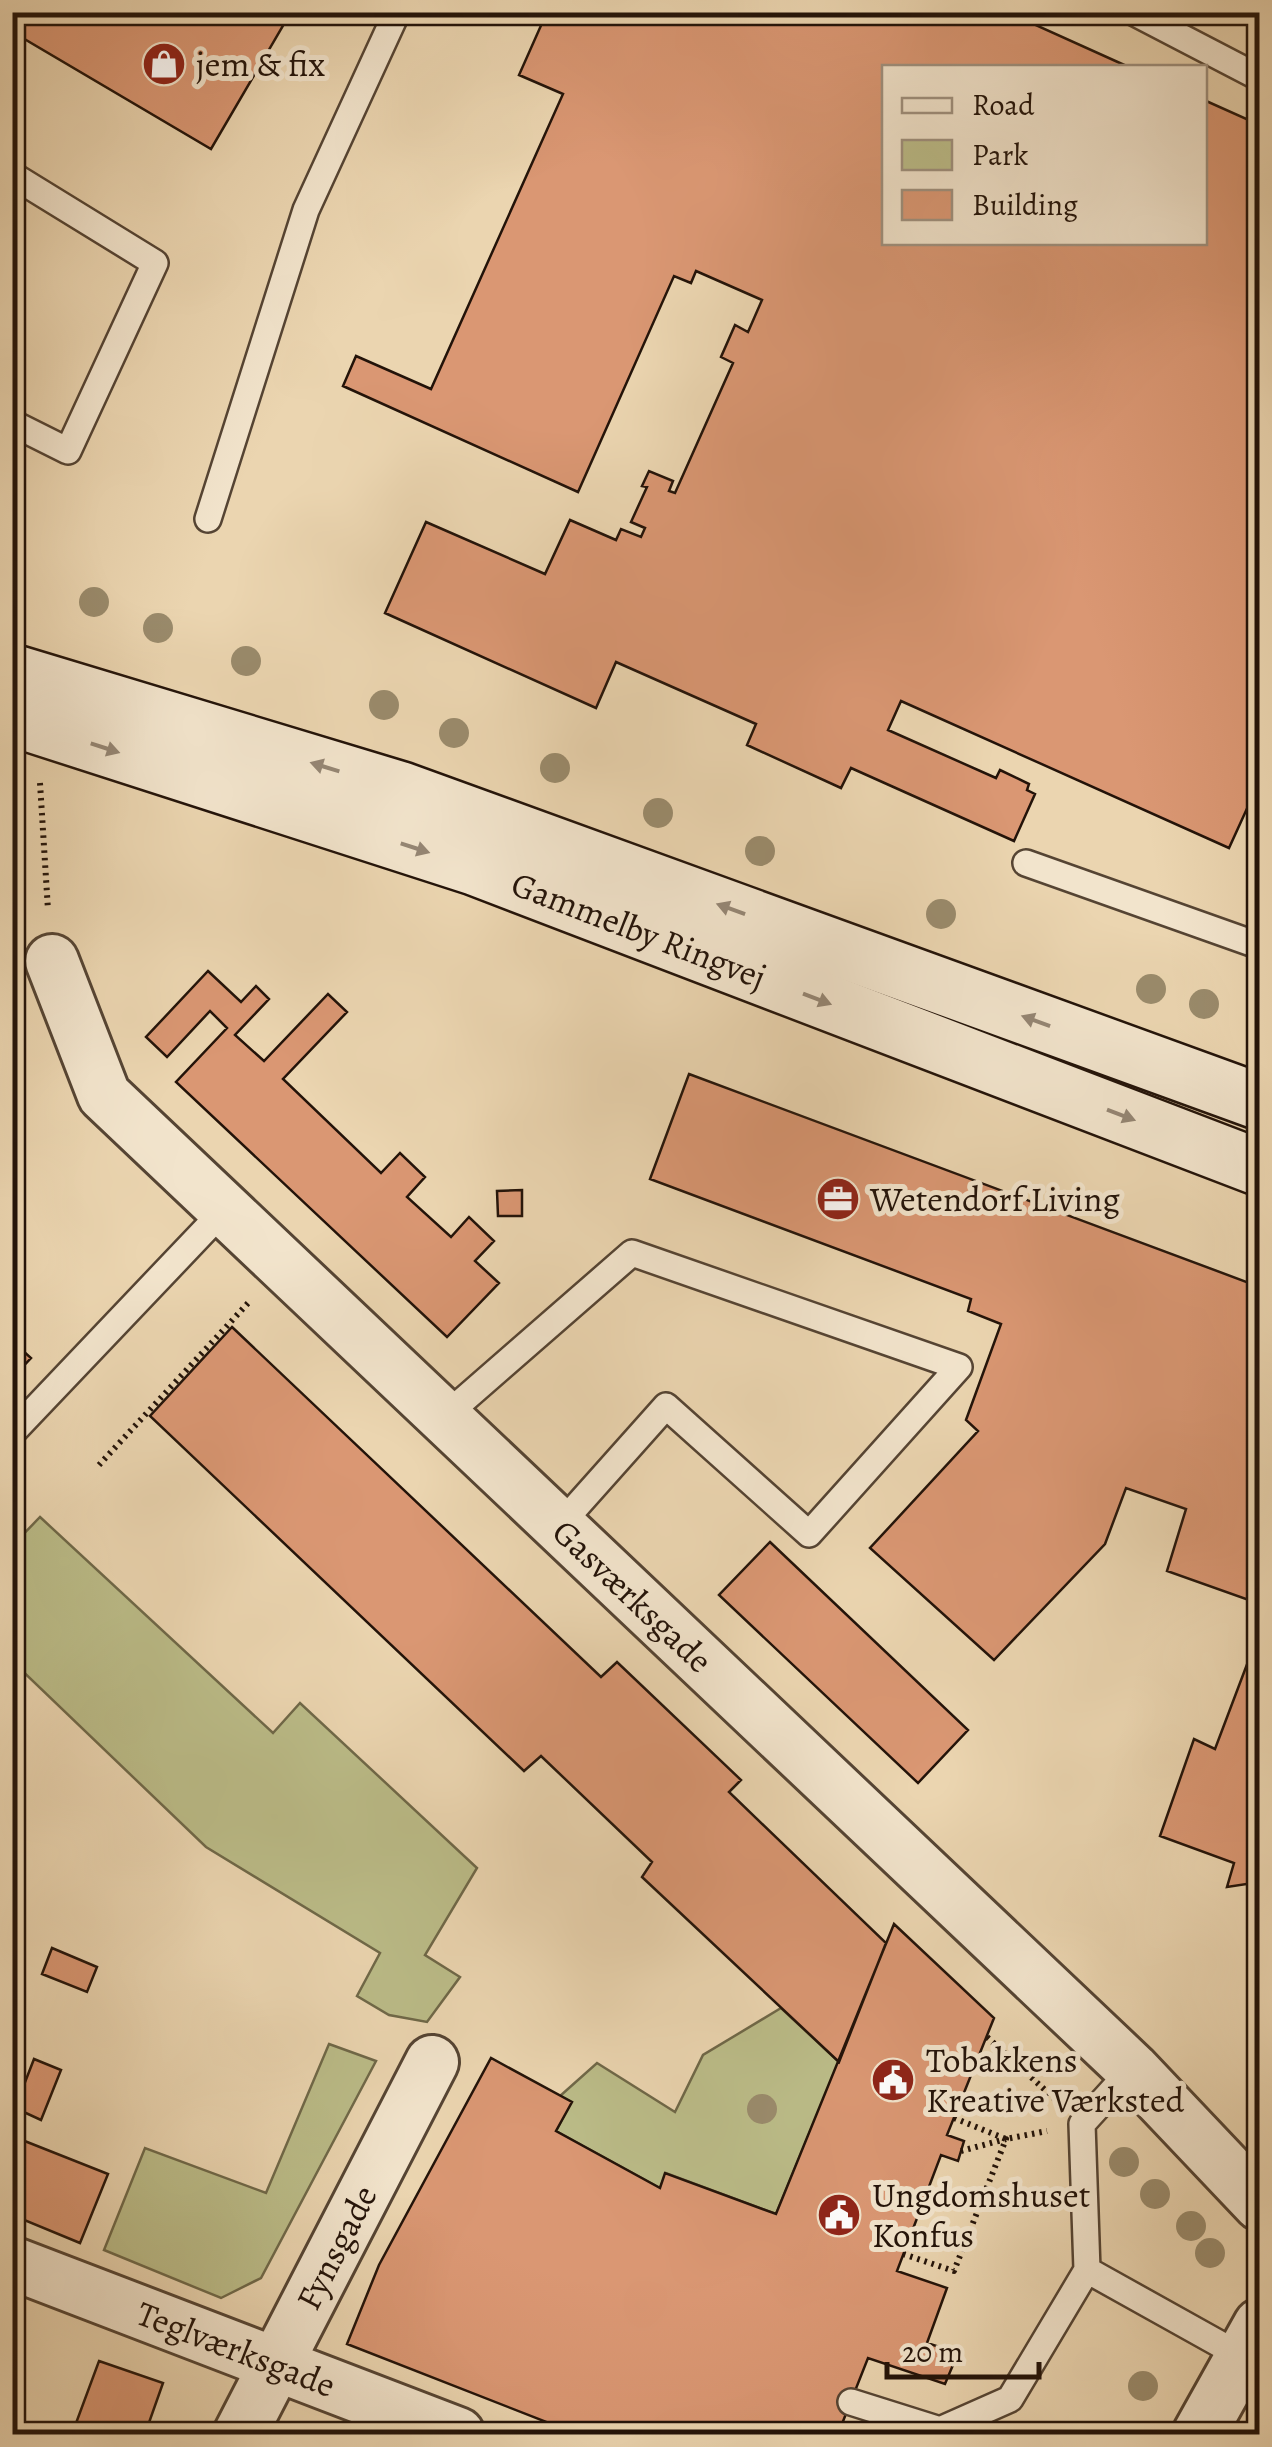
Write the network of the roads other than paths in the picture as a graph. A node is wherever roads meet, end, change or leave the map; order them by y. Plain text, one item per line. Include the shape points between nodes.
1 (397, 12) edge
2 (1133, 12) edge
3 (1260, 78) edge
4 (12, 175) edge
5 (12, 423) edge
6 (208, 519) dead end
7 (12, 672) edge
8 (12, 718) edge
9 (1026, 862) dead end
10 (1260, 946) edge
11 (52, 962) road end
12 (1260, 1102) edge
13 (1260, 1168) edge
14 (224, 1208) junction
15 (444, 1416) junction
16 (12, 1433) edge
17 (559, 1526) junction
18 (432, 2062) dead end
19 (1132, 2068) junction
20 (1260, 2204) edge
21 (12, 2263) edge
22 (1086, 2270) junction
23 (1251, 2341) edge
24 (278, 2365) junction
25 (850, 2402) dead end
26 (240, 2434) edge
27 (458, 2434) edge
28 (1200, 2434) edge

1 - 6 lane via 306,210
2 - 3 lane
4 - 5 lane via 155,263 68,451
12 -> 7 street, Gammelby Ringvej via 402,790
8 -> 13 street, Gammelby Ringvej via 474,867
9 - 10 lane
11 - 14 street, Gasværksgade via 104,1095
14 - 15 street, Gasværksgade
14 - 16 lane
15 - 17 street, Gasværksgade
15 - 17 lane via 632,1254 958,1368 808,1534 666,1406
17 - 19 street, Gasværksgade
18 - 24 street, Fynsgade
19 - 20 street, Gasværksgade
19 - 22 lane via 1082,2124
21 - 24 street, Teglværksgade
22 - 23 lane
22 - 25 lane via 1010,2399 940,2430
23 - 28 street
24 - 26 street, Fynsgade
24 - 27 street, Teglværksgade

